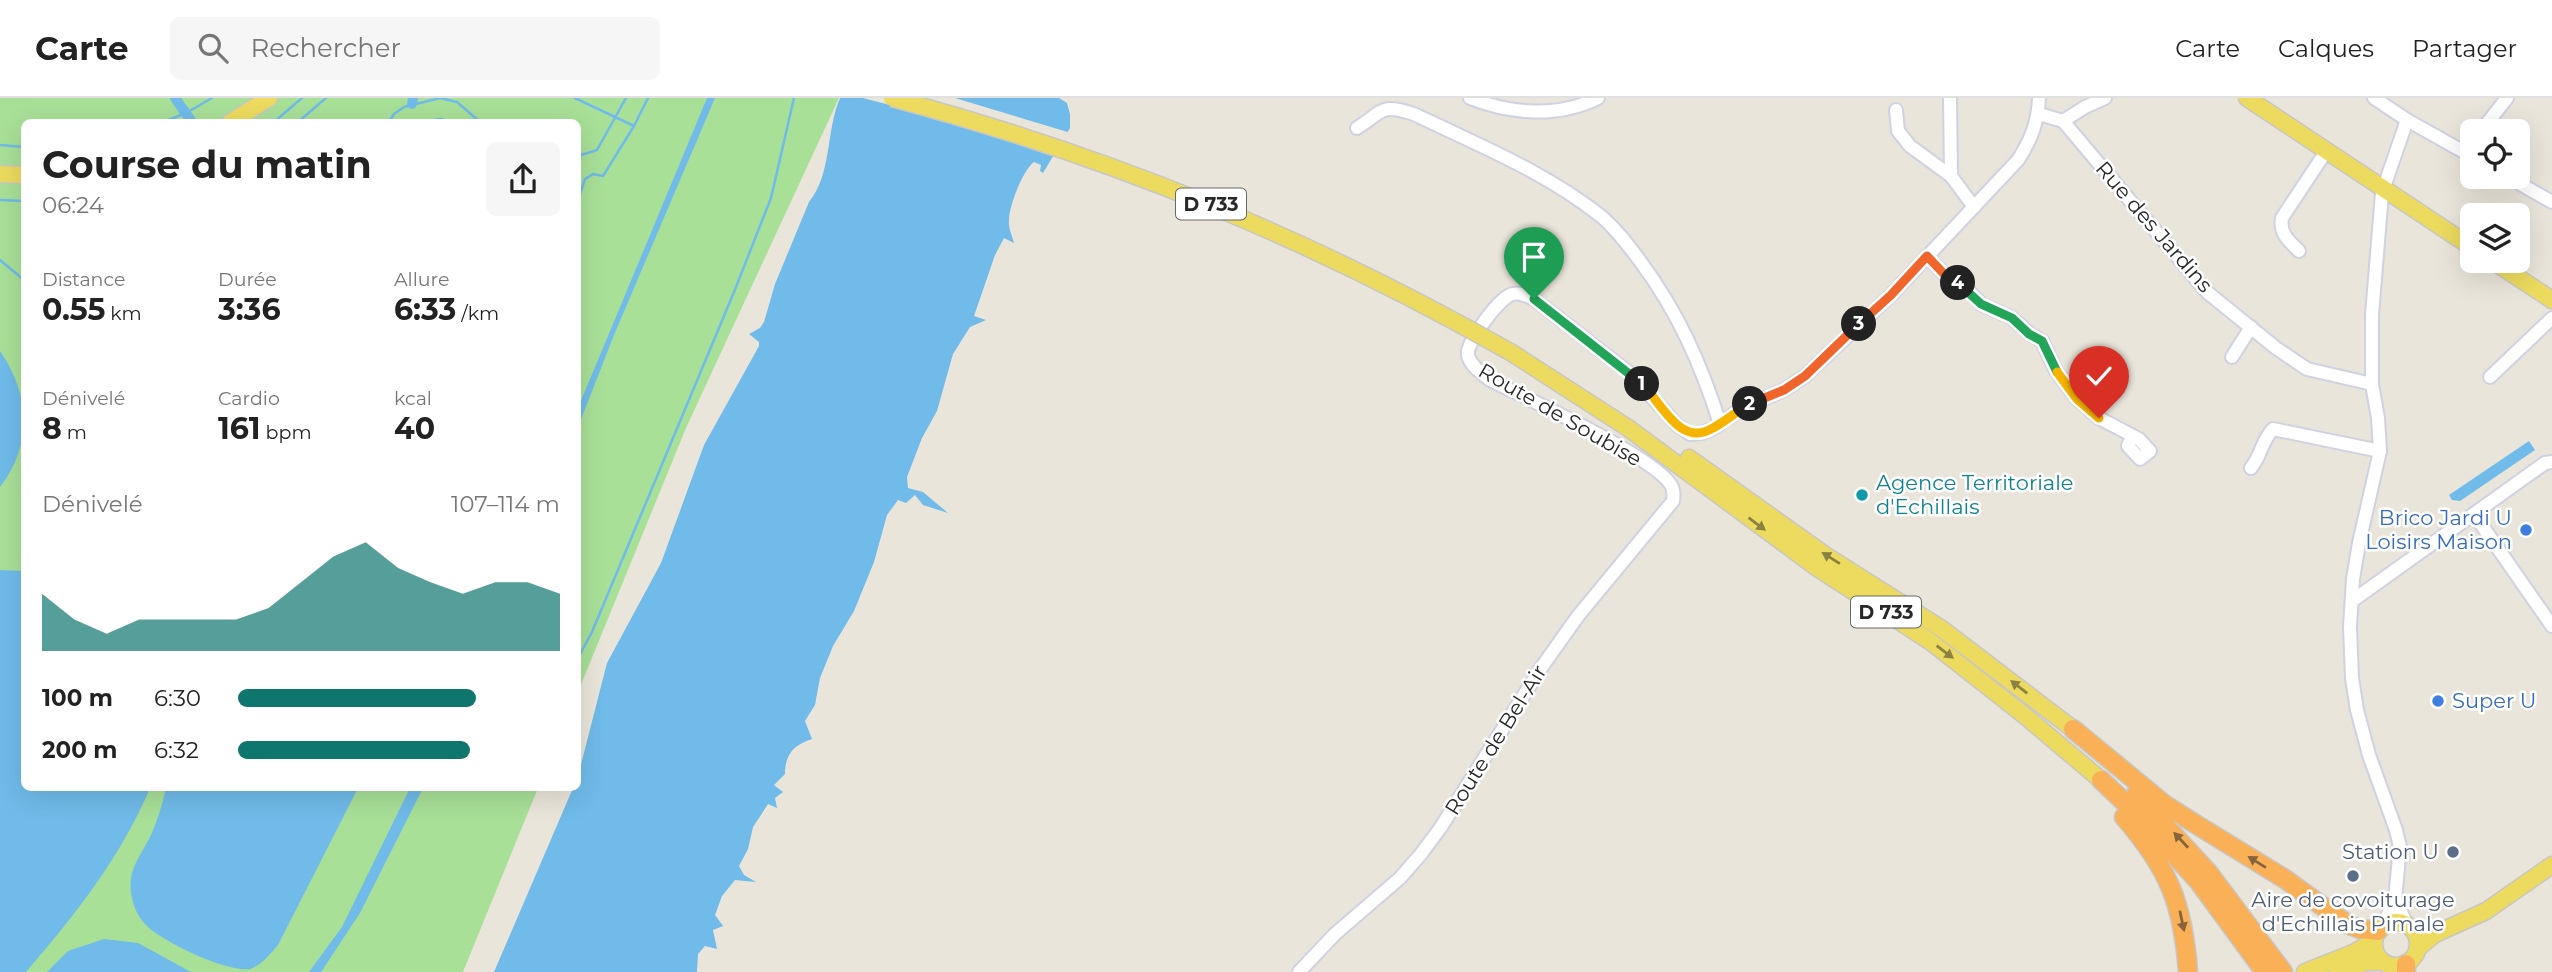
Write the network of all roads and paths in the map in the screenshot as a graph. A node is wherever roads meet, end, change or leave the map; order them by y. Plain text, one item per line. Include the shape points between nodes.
1 (269, 98) edge
2 (892, 98) edge
3 (931, 98) edge
4 (1470, 98) edge
5 (1598, 98) edge
6 (1950, 98) edge
7 (2039, 98) edge
8 (2105, 98) edge
9 (2247, 98) edge
10 (2374, 98) edge
11 (2507, 98) edge
12 (1896, 110) dead end
13 (2039, 114) junction
14 (236, 119) edge
15 (2490, 119) edge
16 (2407, 120) junction
17 (2063, 121) junction
18 (1357, 128) dead end
19 (2460, 145) edge
20 (2327, 150) junction
21 (0, 174) edge
22 (21, 175) edge
23 (1951, 176) junction
24 (2383, 188) junction
25 (2529, 189) edge
26 (2552, 202) edge
27 (1974, 207) junction
28 (2460, 239) edge
29 (2299, 251) dead end
30 (1927, 256) junction
31 (2511, 273) edge
32 (2552, 300) edge
33 (2552, 318) edge
34 (2251, 327) junction
35 (1514, 349) junction
36 (2232, 357) dead end
37 (2490, 377) dead end
38 (2372, 384) junction
39 (1720, 424) junction
40 (2132, 437) dead end
41 (2380, 451) junction
42 (2552, 462) edge
43 (2252, 468) dead end
44 (1674, 493) joint
45 (2474, 514) junction
46 (2352, 601) junction
47 (2552, 626) edge
48 (2073, 729) junction
49 (2102, 780) junction
50 (2552, 865) edge
51 (2395, 899) junction
52 (2496, 902) junction
53 (2407, 925) junction
54 (2378, 933) junction
55 (2417, 948) junction
56 (2382, 962) junction
57 (2406, 968) edge
58 (1299, 972) edge
59 (2188, 972) edge
60 (2265, 972) edge
61 (2283, 972) edge
62 (2306, 972) edge
63 (2338, 972) edge

1 - 14 main road
2 - 35 main road, D 733, bridge via 1053,146 1197,198 1347,265
3 - 35 main road, D 733 via 1077,143 1234,202 1403,282
4 - 5 street via 1497,108 1537,112 1568,110
6 - 23 street
7 - 13 street
8 - 17 street
9 - 20 main road
10 - 16 street
11 - 15 street
12 - 23 street via 1898,131 1910,146
13 - 17 street
13 - 27 street, Route de Soubise via 2018,160
16 - 19 street
16 - 24 street
17 - 34 street, Rue des Jardins via 2207,292
18 - 39 street via 1380,110 1397,108 1414,114 1532,171 1602,218 1617,231 1671,305 1705,378
20 - 24 main road
20 - 29 street via 2282,218 2284,234
21 - 22 main road
23 - 27 street
24 - 28 main road
24 - 38 street via 2375,266
25 - 26 street
27 - 30 street, Route de Soubise
30 - 39 street, Route de Soubise via 1805,376
30 - 40 street via 1981,304 2012,318 2042,341 2056,371 2077,399
31 - 32 main road
33 - 37 street
34 - 36 street
34 - 38 street, Rue des Jardins via 2307,369
48 -> 35 main road, D 733 via 1942,629 1825,555 1639,423
35 -> 49 main road, D 733 via 1816,567 1931,642
38 - 41 street
39 - 44 street, Route de Soubise via 1697,434 1686,431 1633,376 1524,294 1512,293 1502,299 1470,343 1471,364 1490,380 1639,459 1670,483
41 - 43 street via 2273,429 2263,439
41 - 46 street via 2359,543
42 - 45 street
44 - 58 street, Route de Bel-Air via 1670,508 1578,616 1541,668 1422,854
45 - 46 street
45 - 47 street
46 - 51 street via 2352,678 2357,710 2399,838
54 -> 48 highway via 2347,923 2189,821
61 -> 48 highway, D 733 via 2188,847
49 -> 59 highway via 2101,792 2145,842 2172,890 2185,931
49 - 60 highway, D 733 via 2199,882
50 - 52 main road
51 - 53 street
51 - 54 street
52 - 53 main road via 2444,922
52 - 55 main road
53 - 54 main road via 2393,922
53 - 55 main road via 2416,936
54 - 56 main road via 2375,952
54 - 62 main road via 2353,953
55 - 57 main road
56 - 57 main road
56 - 63 main road via 2366,962

